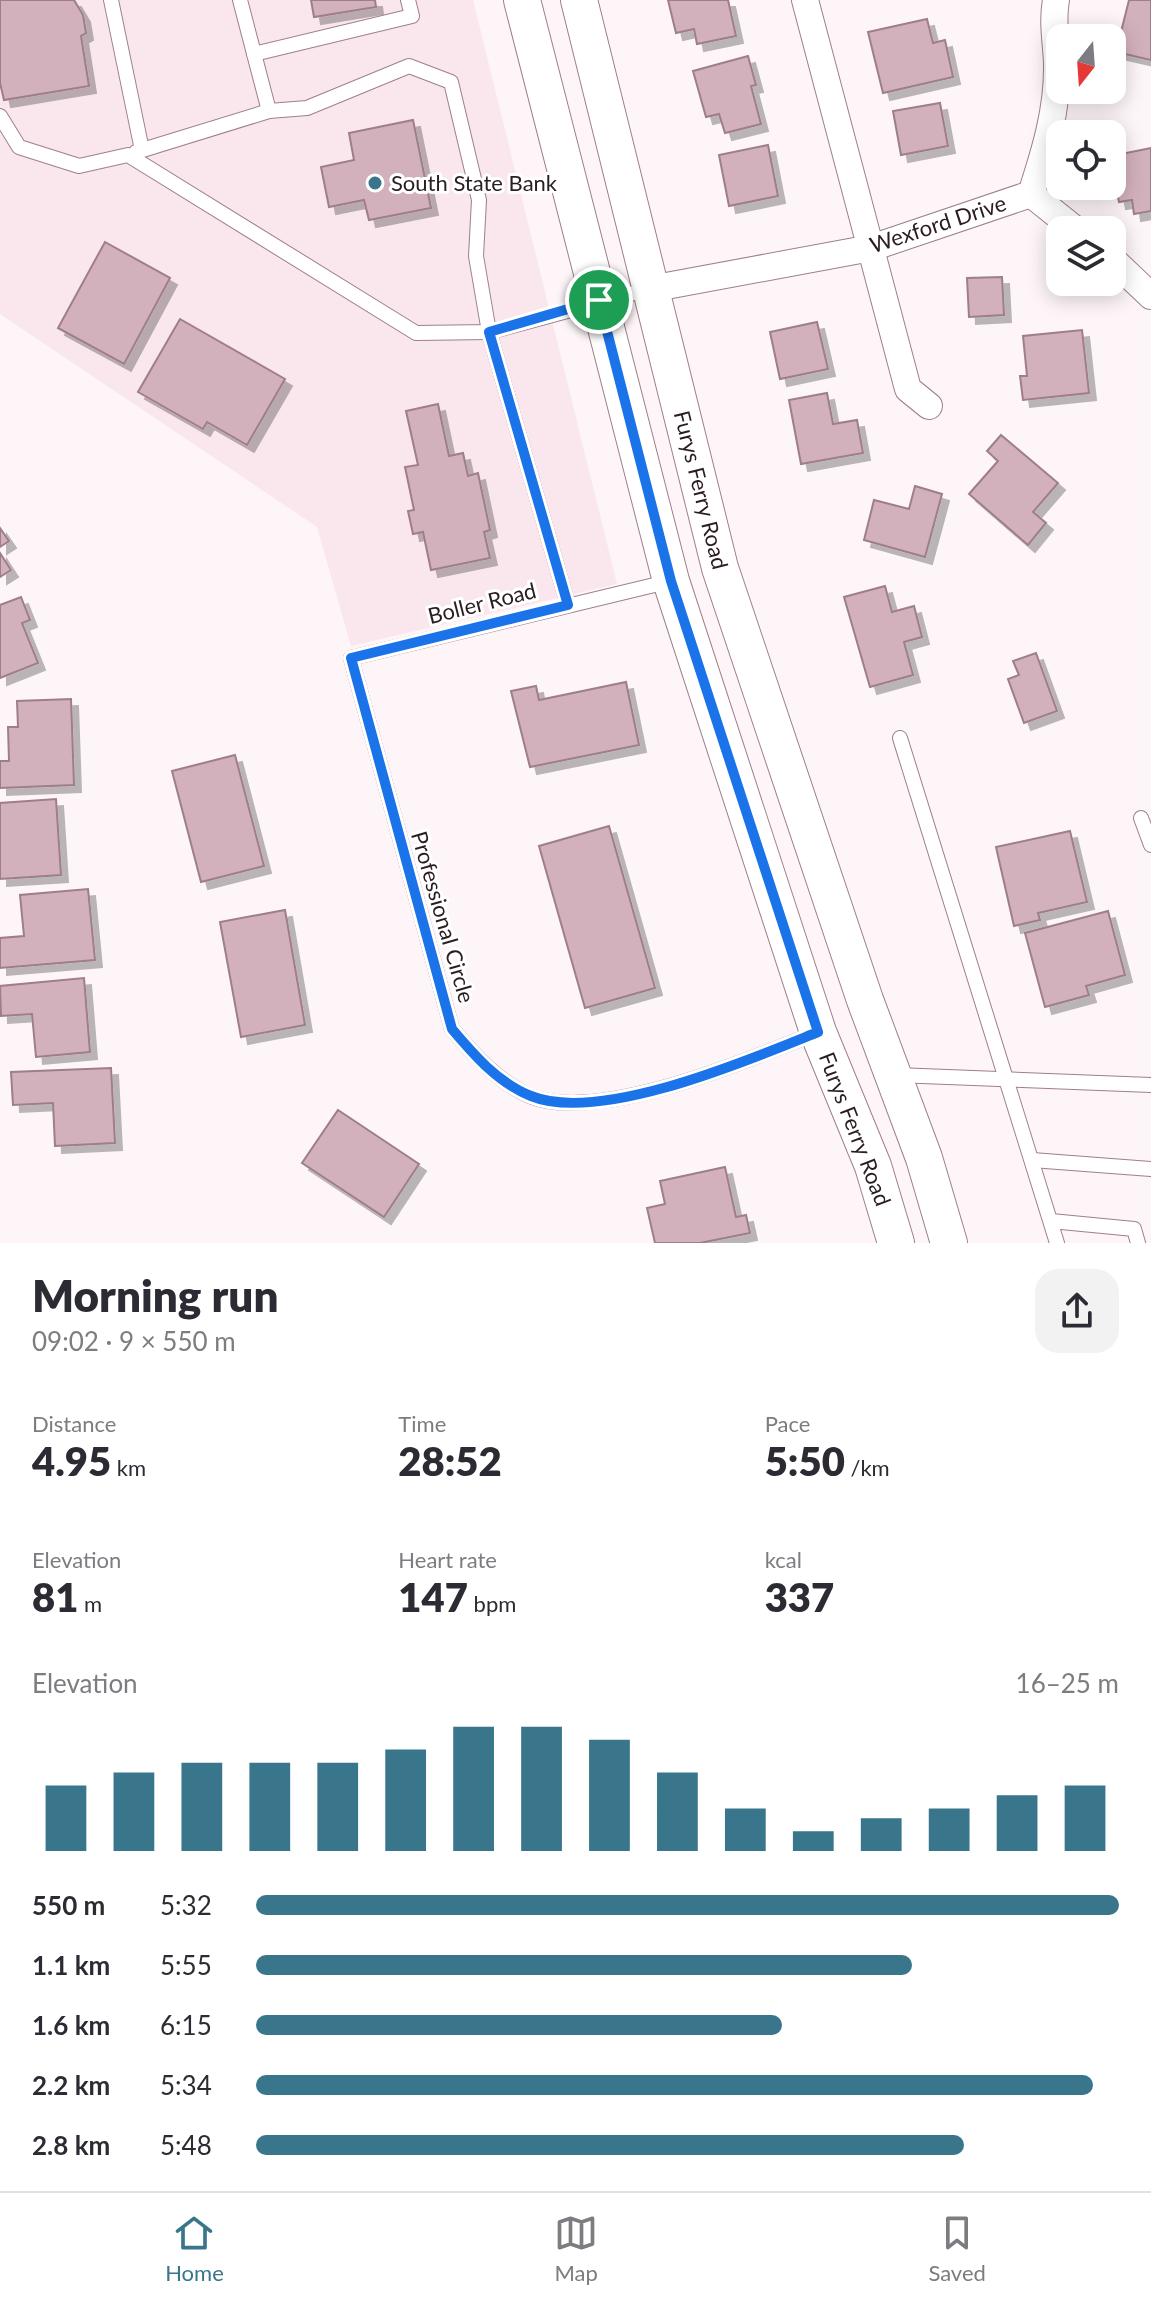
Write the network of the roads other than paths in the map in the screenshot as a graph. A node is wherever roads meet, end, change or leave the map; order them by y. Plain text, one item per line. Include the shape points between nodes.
1 (111, 0) edge
2 (240, 0) edge
3 (408, 0) edge
4 (522, 0) edge
5 (579, 0) edge
6 (805, 0) edge
7 (1056, 0) edge
8 (254, 54) junction
9 (269, 111) junction
10 (0, 116) edge
11 (135, 152) junction
12 (1031, 194) junction
13 (1058, 216) edge
14 (871, 248) junction
15 (1126, 272) edge
16 (650, 289) junction
17 (1151, 296) edge
18 (599, 300) junction
19 (489, 332) junction
20 (929, 406) dead end
21 (671, 581) junction
22 (568, 605) junction
23 (351, 658) joint
24 (900, 738) dead end
25 (1141, 818) dead end
26 (1151, 845) edge
27 (818, 1032) junction
28 (892, 1075) junction
29 (1007, 1079) junction
30 (1151, 1085) edge
31 (1032, 1160) junction
32 (1151, 1169) edge
33 (1051, 1221) junction
34 (896, 1243) edge
35 (949, 1243) edge
36 (1057, 1243) edge
37 (1138, 1243) edge

1 - 11 lane
2 - 8 lane
3 - 8 lane via 412,16
4 - 18 main road, Furys Ferry Road
5 - 16 main road, Furys Ferry Road
6 - 14 street
7 - 12 street, Wexford Drive via 1051,132
8 - 9 lane
9 - 11 lane
9 - 19 lane via 307,108 409,66 451,82 479,200 476,256
10 - 11 lane via 19,147 79,166
11 - 19 lane via 416,333
12 - 13 street
12 - 14 street, Wexford Drive
14 - 16 street, Wexford Drive
14 - 20 street via 908,389
15 - 17 street
16 - 18 lane
16 - 28 main road, Furys Ferry Road via 720,568
18 - 19 lane
18 - 21 main road, Furys Ferry Road
19 - 22 lane
21 - 22 lane, Boller Road
21 - 27 main road, Furys Ferry Road
22 - 23 lane, Boller Road
23 - 27 lane, Professional Circle via 452,1029 484,1066 531,1096 573,1105 650,1091
24 - 29 lane
25 - 26 lane
27 - 34 main road, Furys Ferry Road via 873,1166
28 - 29 lane
28 - 35 main road, Furys Ferry Road
29 - 30 lane
29 - 31 lane
31 - 32 lane
31 - 33 lane
33 - 36 lane
33 - 37 lane via 1134,1229

